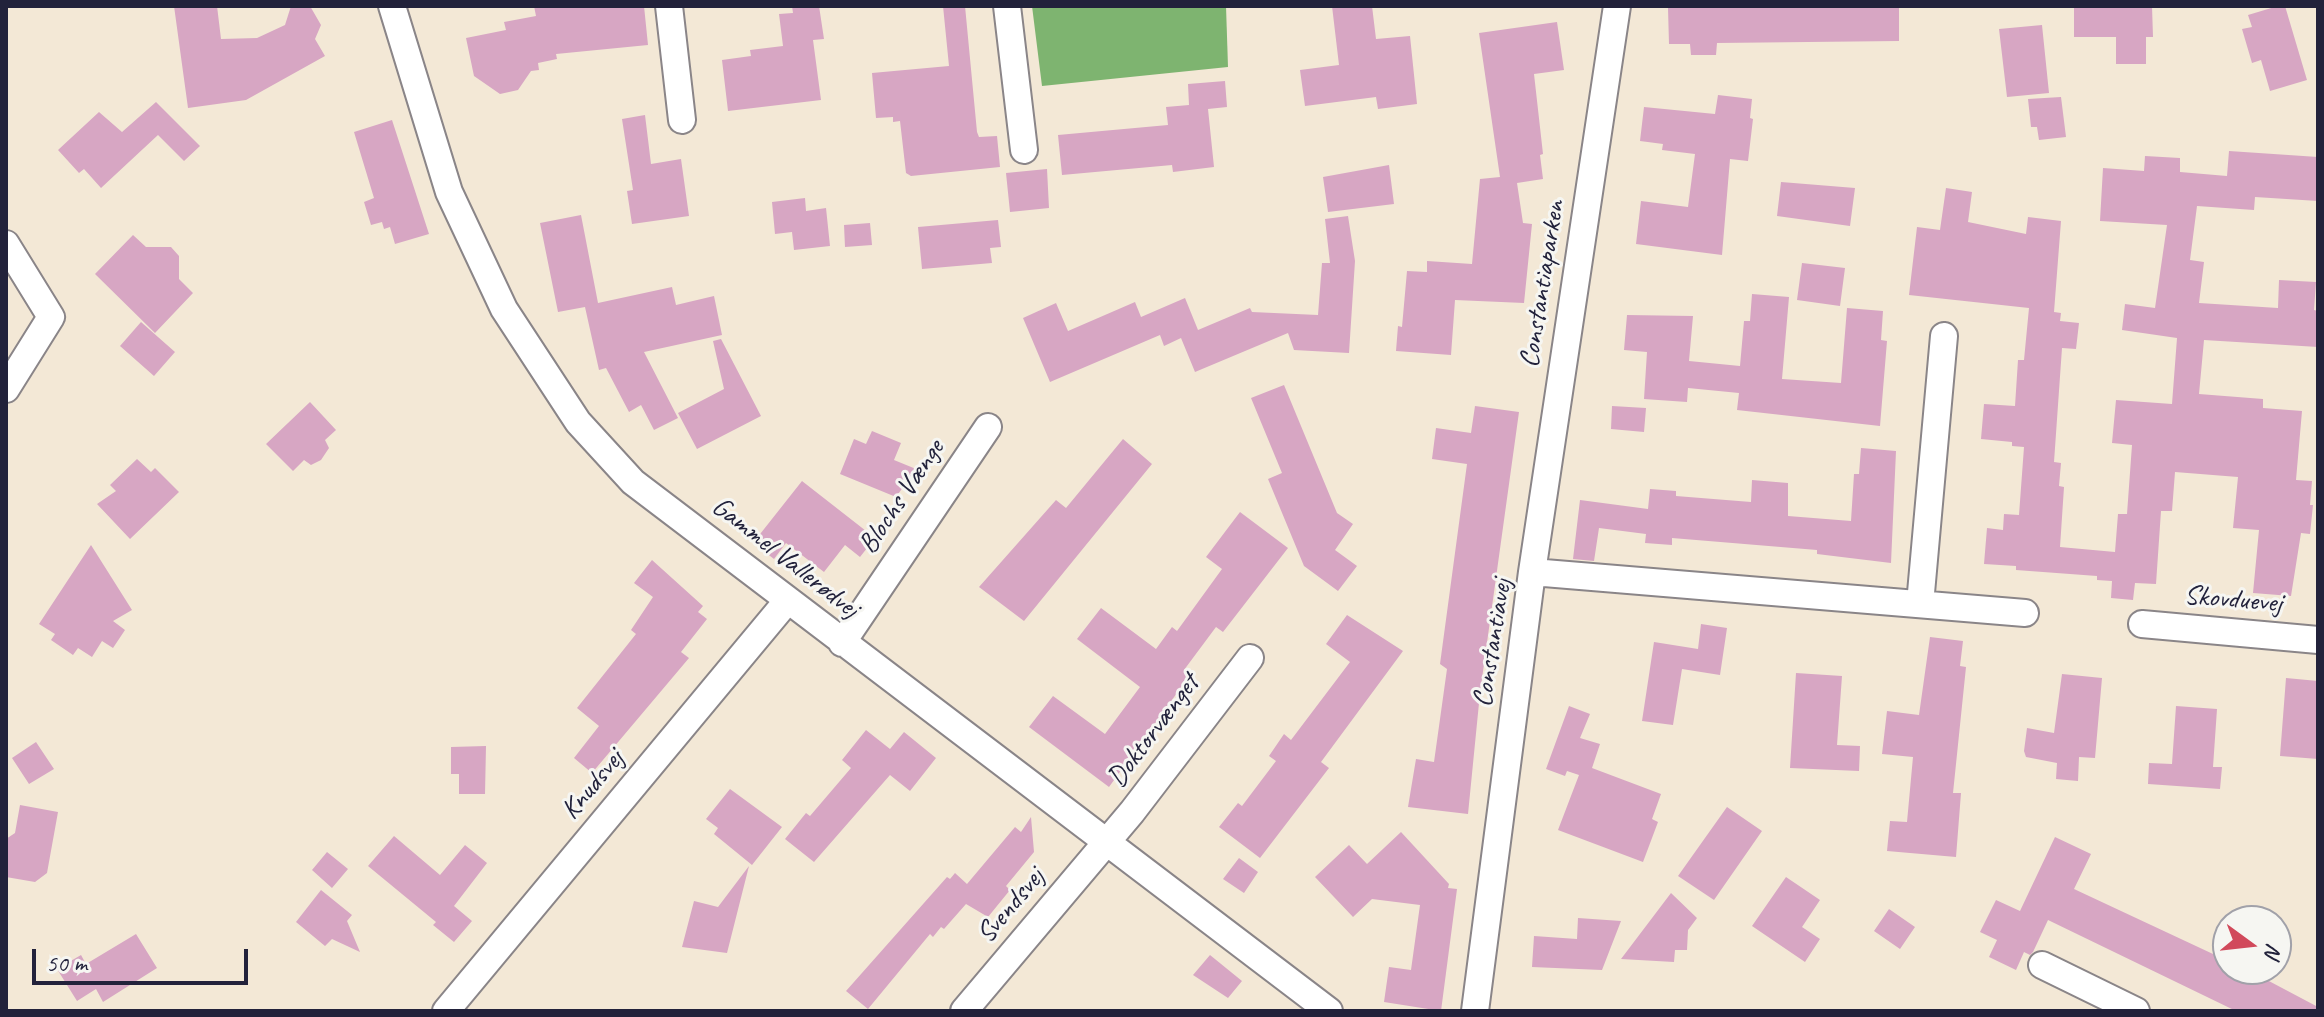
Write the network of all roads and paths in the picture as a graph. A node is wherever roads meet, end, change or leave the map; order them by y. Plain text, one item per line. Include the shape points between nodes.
1 (392, 6) edge
2 (669, 6) edge
3 (1007, 6) edge
4 (1617, 6) edge
5 (682, 120) dead end
6 (1024, 150) dead end
7 (6, 244) edge
8 (1944, 336) dead end
9 (6, 389) edge
10 (988, 427) dead end
11 (1532, 572) junction
12 (788, 600) junction
13 (1920, 604) junction
14 (2025, 613) dead end
15 (2142, 624) dead end
16 (2318, 640) edge
17 (842, 643) junction
18 (1250, 658) dead end
19 (1107, 841) junction
20 (2042, 965) dead end
21 (446, 1011) edge
22 (964, 1011) edge
23 (1329, 1011) edge
24 (1475, 1011) edge
25 (2136, 1011) edge

1 - 12 street, Gammel Vallerødvej via 449,192 504,309 578,422 633,482
2 - 5 street
3 - 6 street
4 - 11 street, Constantiaparken
7 - 9 street via 51,317
8 - 13 street
10 - 17 street, Blochs Vænge
11 - 13 street, Constantiavej
11 - 24 street, Constantiavej
12 - 17 street, Gammel Vallerødvej
12 - 21 street, Knudsvej
13 - 14 street, Constantiavej
15 - 16 street, Skovduevej
17 - 19 street, Gammel Vallerødvej
18 - 19 street, Doktorvænget
19 - 22 street, Svendsvej
19 - 23 street, Gammel Vallerødvej
20 - 25 street

